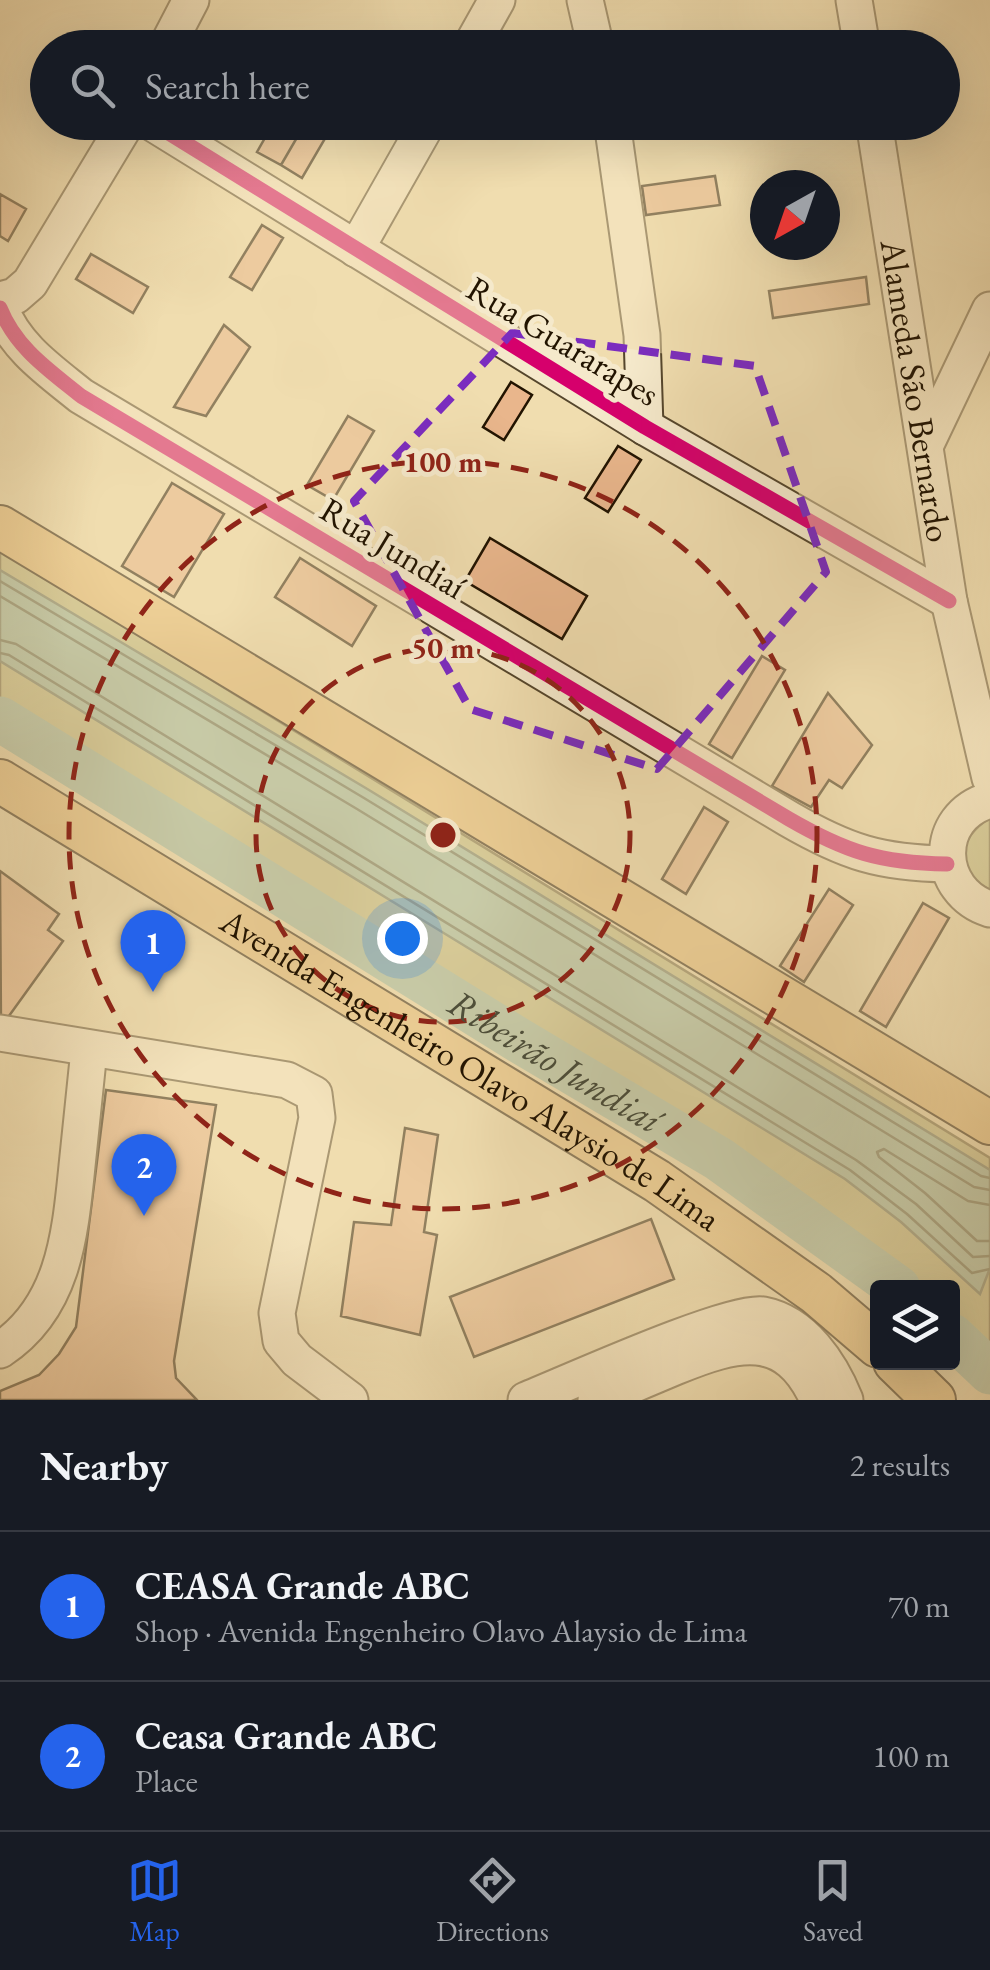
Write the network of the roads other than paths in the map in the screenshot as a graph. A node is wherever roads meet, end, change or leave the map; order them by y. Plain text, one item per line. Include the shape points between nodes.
1 (497, 0) edge
2 (585, 0) edge
3 (854, 0) edge
4 (176, 5) edge
5 (170, 30) edge
6 (480, 30) edge
7 (592, 30) edge
8 (859, 30) edge
9 (115, 140) edge
10 (180, 140) edge
11 (418, 140) edge
12 (615, 140) edge
13 (877, 140) edge
14 (356, 249) junction
15 (0, 300) edge
16 (0, 308) edge
17 (990, 310) edge
18 (645, 427) junction
19 (926, 444) junction
20 (0, 528) edge
21 (949, 601) junction
22 (990, 778) edge
23 (0, 780) edge
24 (990, 800) edge
25 (947, 864) junction
26 (990, 909) edge
27 (0, 1034) edge
28 (89, 1050) junction
29 (990, 1123) edge
30 (870, 1339) edge
31 (0, 1350) edge
32 (903, 1370) edge
33 (350, 1400) edge
34 (526, 1400) edge
35 (596, 1400) edge
36 (818, 1400) edge
37 (845, 1400) edge
38 (934, 1400) edge

1 - 6 street
2 - 7 street
3 - 8 street
4 - 5 street
9 - 15 street via 30,284
10 - 14 street, Rua Guararapes
11 - 14 street
12 - 18 street via 642,335
13 - 19 street, Alameda São Bernardo
14 - 18 street, Rua Guararapes
16 - 25 street, Rua Jundiaí via 28,354 81,396 788,820 862,855
17 - 19 street
18 - 21 street, Rua Guararapes
19 - 21 street, Alameda São Bernardo
20 - 29 main road
21 - 22 street, Alameda São Bernardo
23 - 30 main road, Avenida Engenheiro Olavo Alaysio de Lima via 658,1181
24 - 25 street via 952,828
25 - 26 street via 960,892
27 - 28 street
28 - 31 street via 70,1237 55,1286 35,1320
28 - 33 street via 286,1080 314,1094 317,1118 277,1313 281,1341
32 - 38 main road
34 - 37 street via 719,1323 760,1314 811,1344
35 - 36 street via 721,1348 756,1346 786,1355

